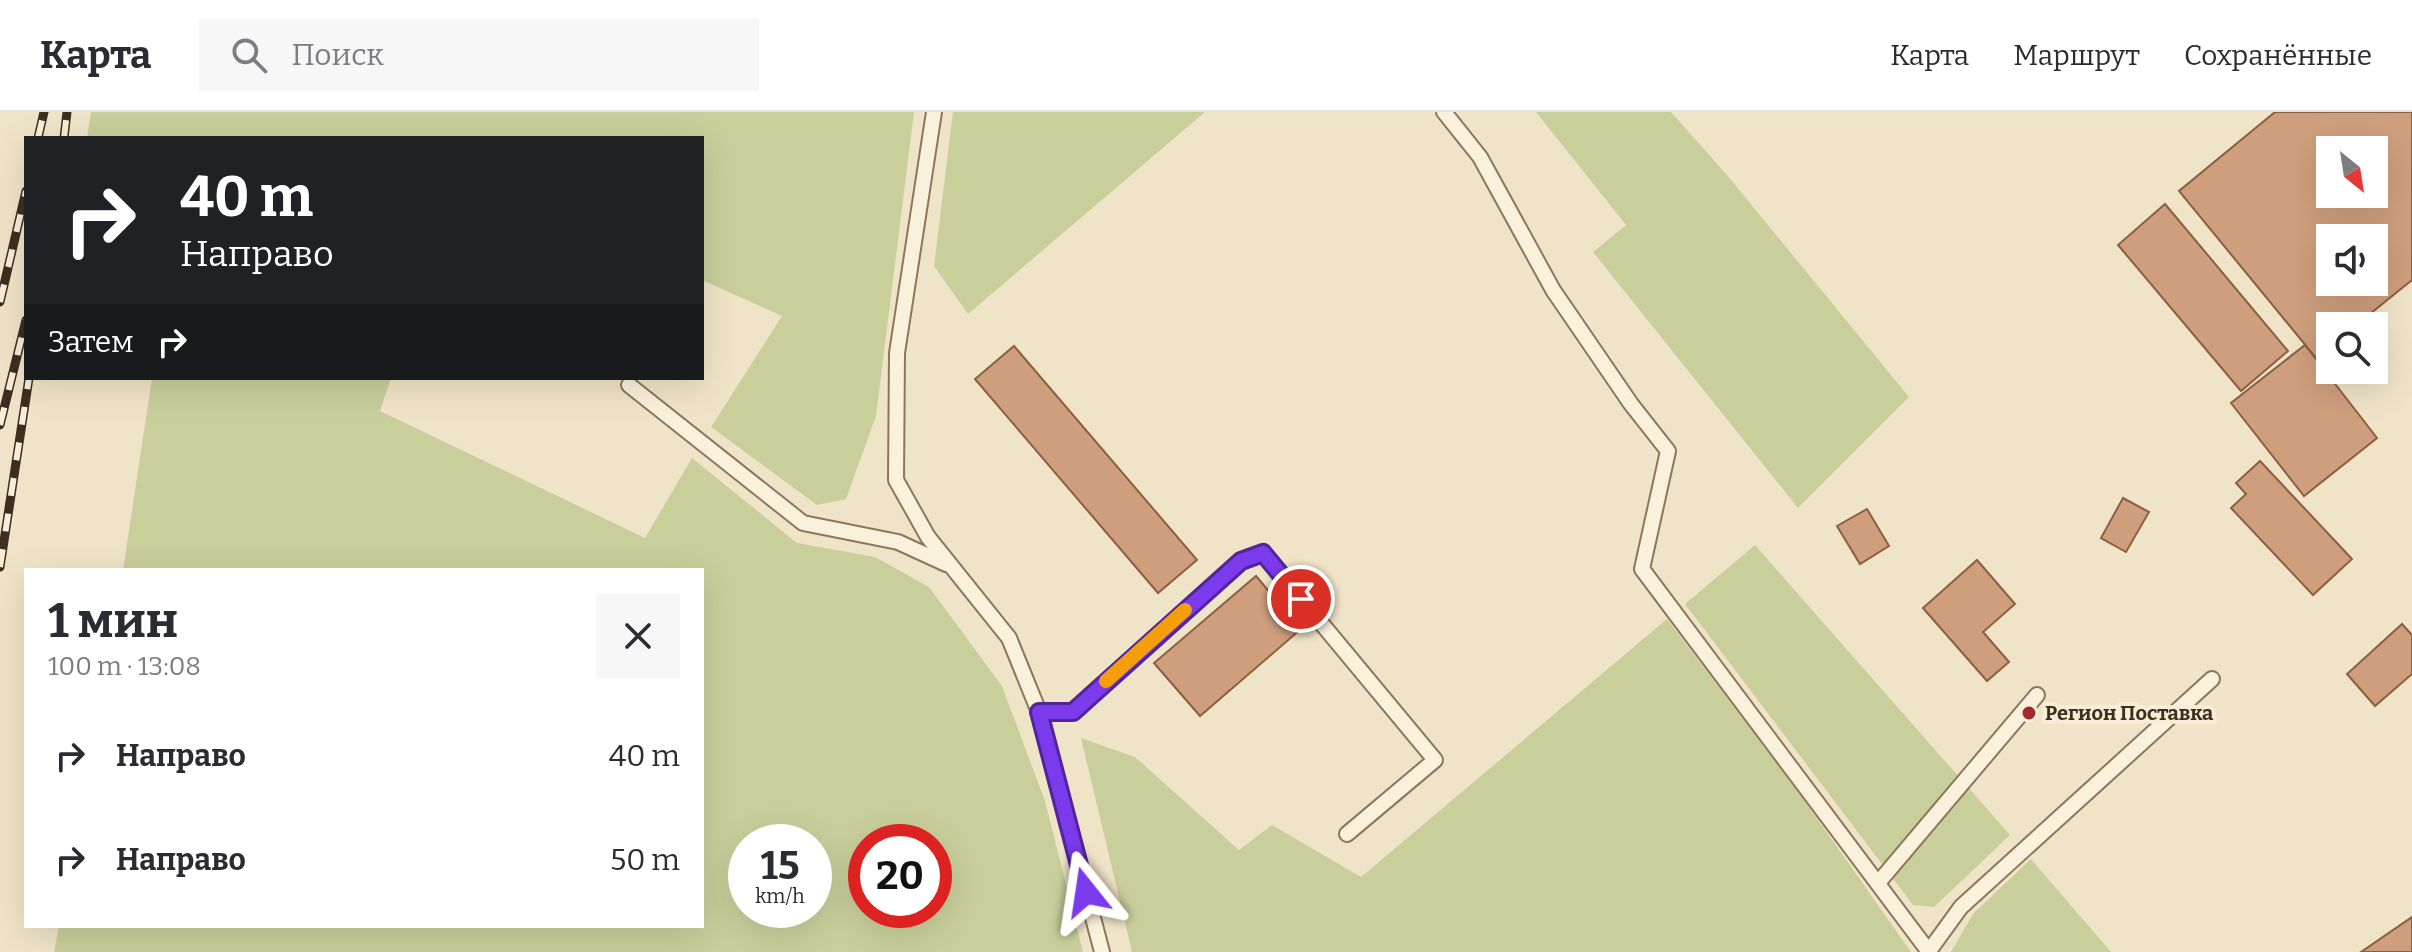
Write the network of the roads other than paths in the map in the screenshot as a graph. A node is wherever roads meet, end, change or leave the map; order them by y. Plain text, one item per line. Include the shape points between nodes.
1 (934, 112) edge
2 (1444, 112) edge
3 (629, 385) dead end
4 (951, 566) junction
5 (2212, 679) dead end
6 (2037, 695) dead end
7 (1039, 712) junction
8 (1347, 834) dead end
9 (1878, 883) junction
10 (1102, 952) edge
11 (1929, 952) edge

1 - 4 lane via 897,353 896,480
2 - 9 lane via 1480,157 1553,290 1668,451 1642,569
3 - 4 lane via 803,523 898,542
4 - 7 lane via 1009,638
5 - 11 lane via 1961,907
6 - 9 lane
7 - 8 lane via 1073,712 1241,561 1263,553 1435,760
7 - 10 lane
9 - 11 lane

